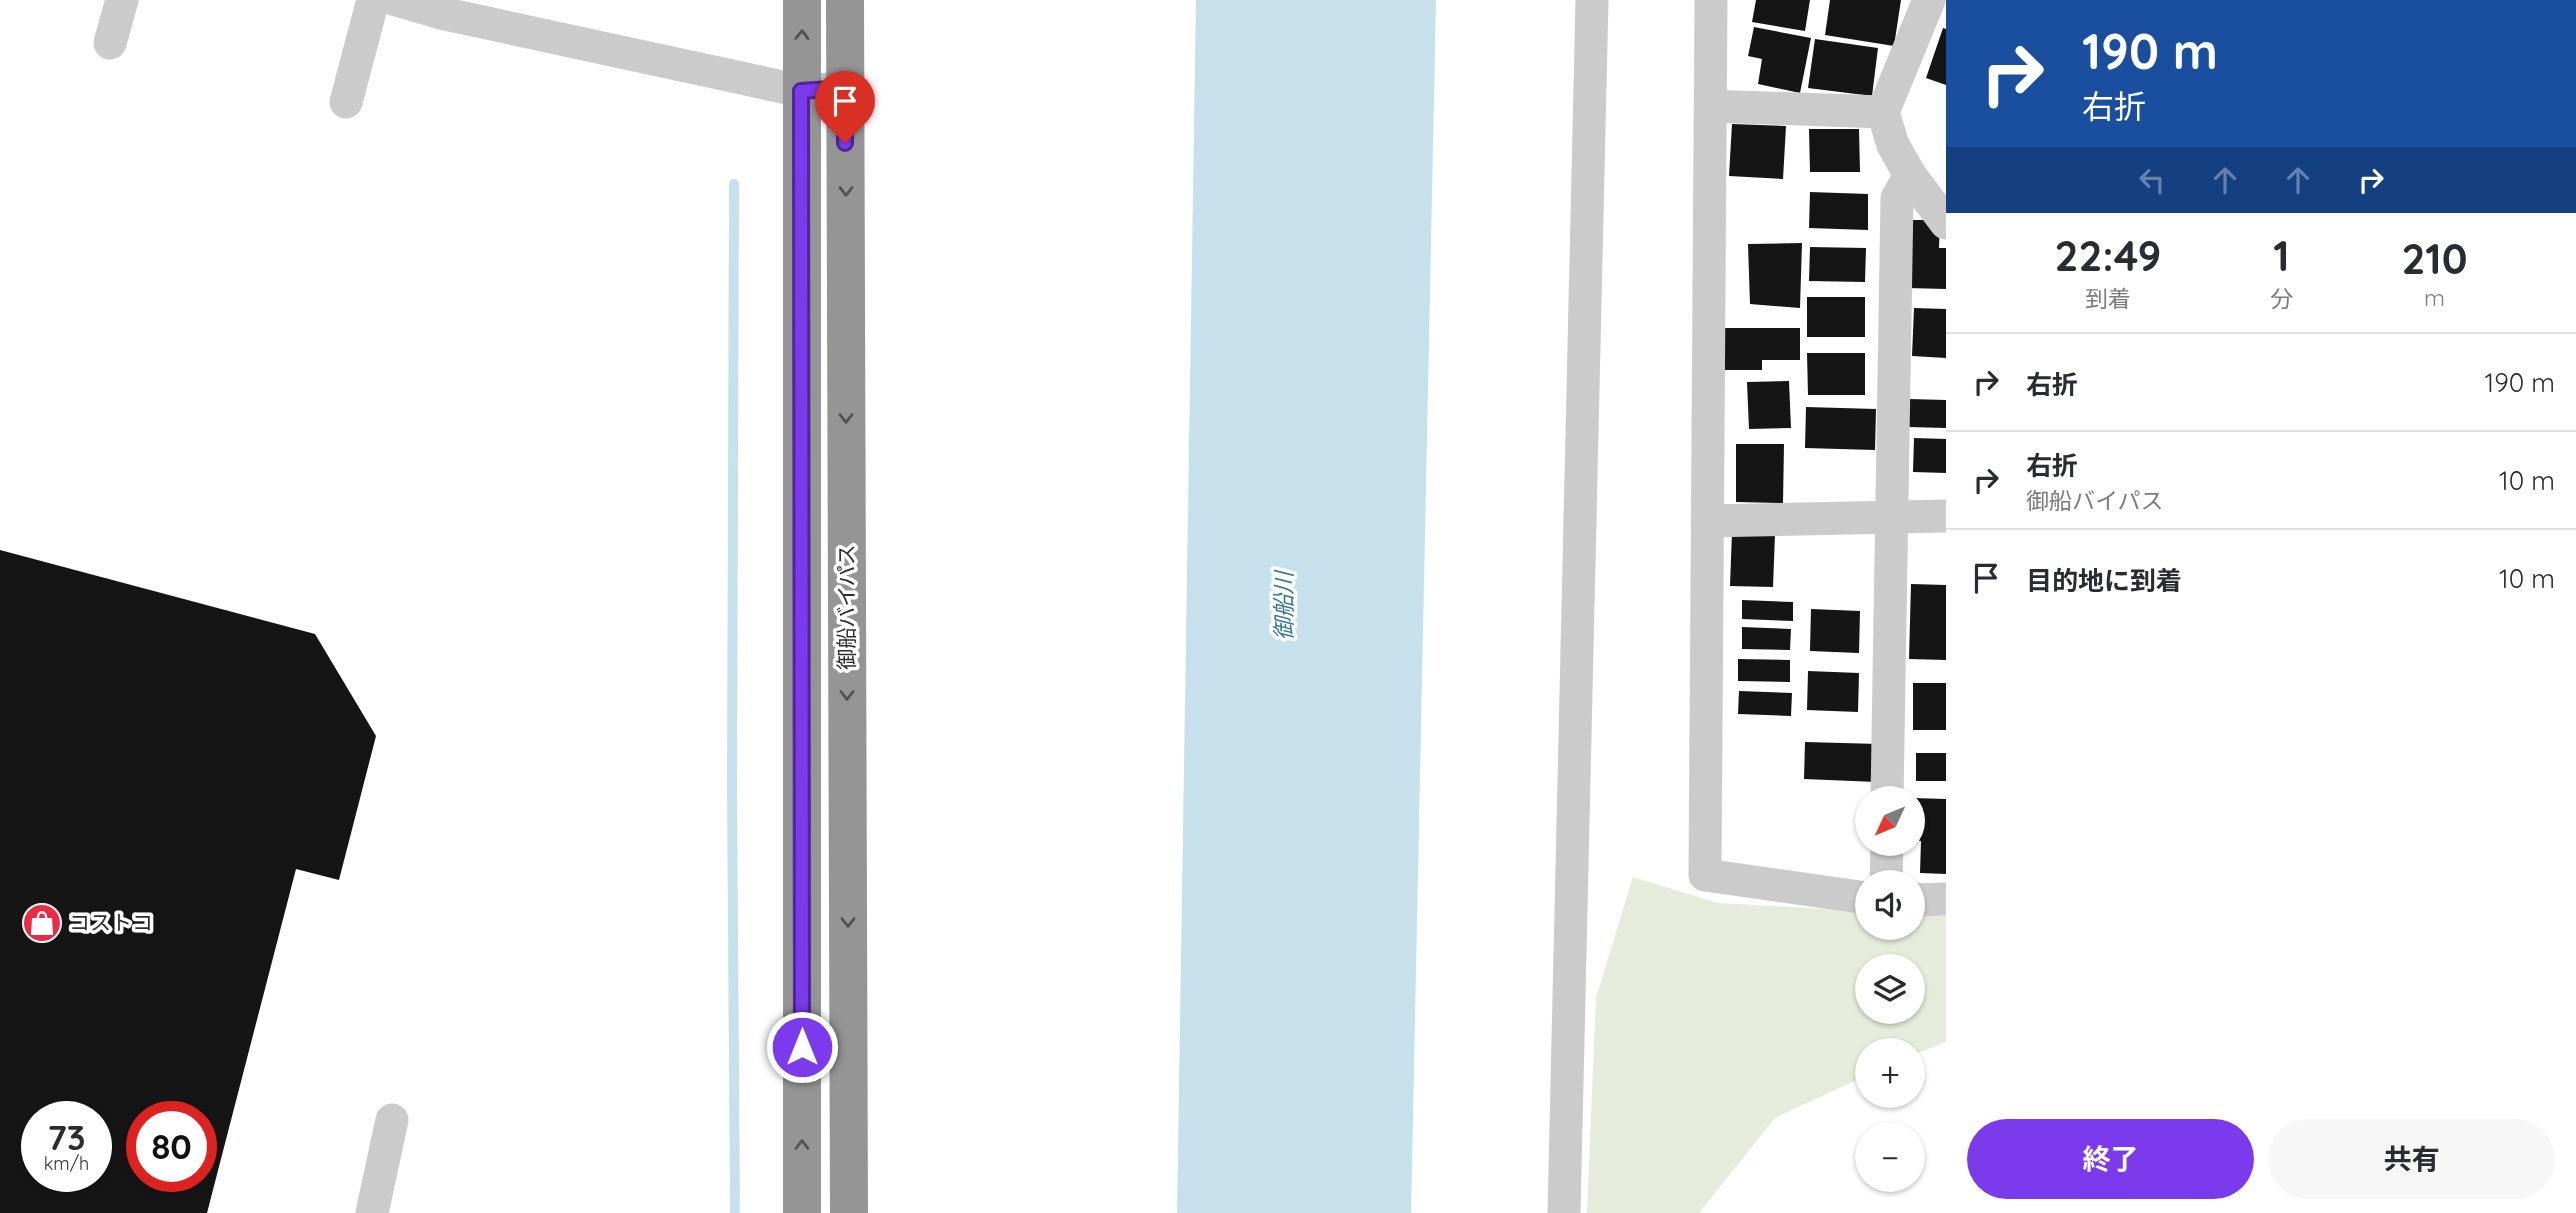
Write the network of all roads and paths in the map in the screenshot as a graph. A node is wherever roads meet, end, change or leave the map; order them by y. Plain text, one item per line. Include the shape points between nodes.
1 (122, 0) edge
2 (373, 0) edge
3 (396, 0) edge
4 (802, 0) edge
5 (845, 0) edge
6 (1592, 0) edge
7 (1711, 0) edge
8 (1929, 0) edge
9 (442, 7) edge
10 (110, 43) dead end
11 (845, 88) junction
12 (801, 91) junction
13 (346, 102) dead end
14 (1710, 106) junction
15 (1883, 112) junction
16 (1910, 175) junction
17 (1946, 223) edge
18 (1891, 516) junction
19 (1946, 516) edge
20 (1707, 521) junction
21 (1887, 786) edge
22 (1855, 896) edge
23 (1946, 899) edge
24 (1925, 900) edge
25 (392, 1121) dead end
26 (372, 1213) edge
27 (802, 1213) edge
28 (849, 1213) edge
29 (1563, 1213) edge

1 - 10 street
2 - 13 street
3 - 9 street
12 -> 4 highway
5 - 11 highway, 御船バイパス
6 - 29 street
7 - 14 street
8 - 15 street
9 - 12 street
11 - 12 street
11 -> 28 highway, 御船バイパス
27 -> 12 highway
14 - 15 street
14 - 20 street
15 - 16 street via 1893,145
16 - 17 street
16 - 18 street via 1898,198
18 - 19 street
18 - 20 street
18 - 21 street
20 - 22 street via 1705,875
23 - 24 street
25 - 26 street

